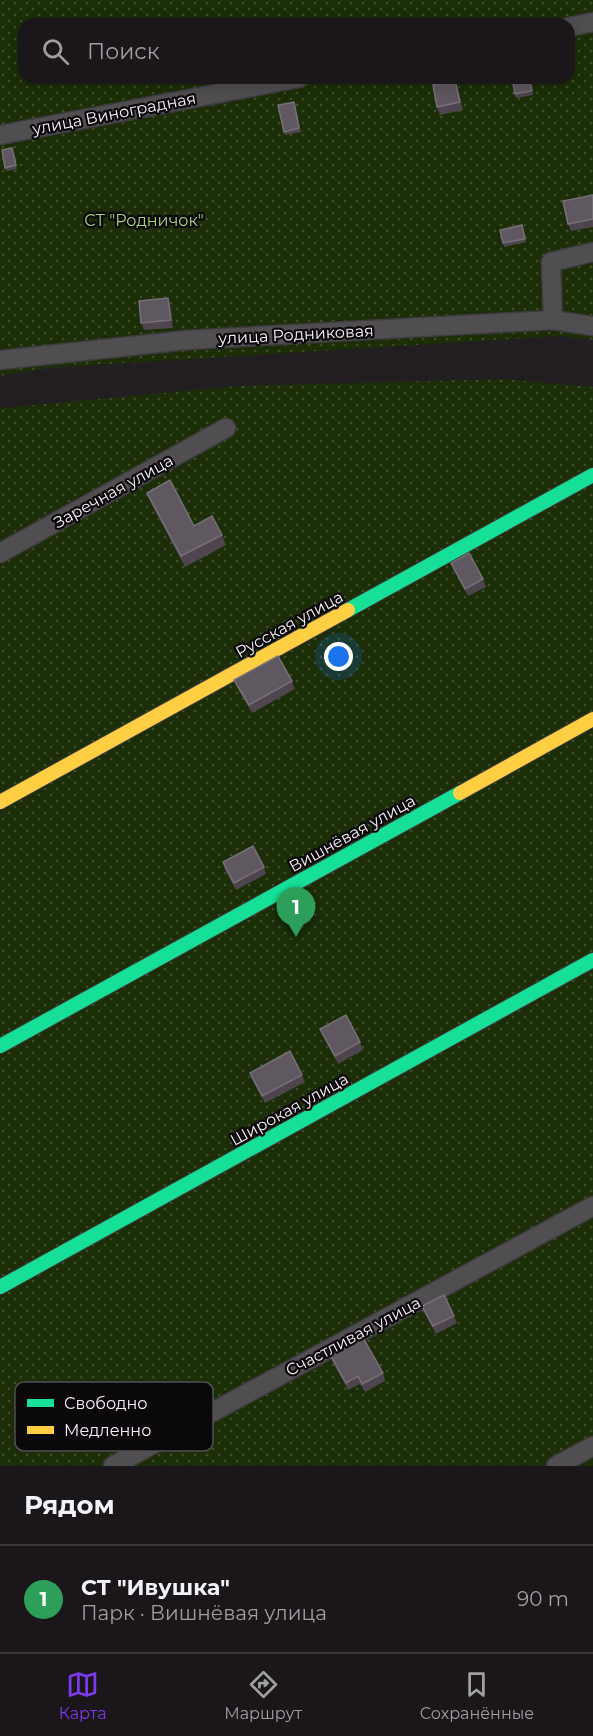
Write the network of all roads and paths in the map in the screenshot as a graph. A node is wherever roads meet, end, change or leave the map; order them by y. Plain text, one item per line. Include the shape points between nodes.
1 (593, 22) edge
2 (575, 26) edge
3 (268, 84) edge
4 (0, 135) edge
5 (593, 252) edge
6 (553, 320) junction
7 (593, 326) edge
8 (0, 360) edge
9 (226, 428) dead end
10 (593, 475) edge
11 (0, 553) edge
12 (593, 719) edge
13 (0, 802) edge
14 (593, 960) edge
15 (0, 1046) edge
16 (593, 1206) edge
17 (0, 1287) edge
18 (213, 1412) edge
19 (593, 1446) edge
20 (141, 1451) edge
21 (113, 1466) edge
22 (556, 1466) edge

1 - 2 street
3 - 4 street, улица Виноградная
5 - 6 street via 552,262
6 - 7 street, улица Родниковая
6 - 8 street, улица Родниковая via 187,339
9 - 11 street, Заречная улица
10 - 13 street, Русская улица
12 - 15 street, Вишнёвая улица
14 - 17 street, Широкая улица
16 - 18 street, Счастливая улица
19 - 22 street
20 - 21 street, Счастливая улица

